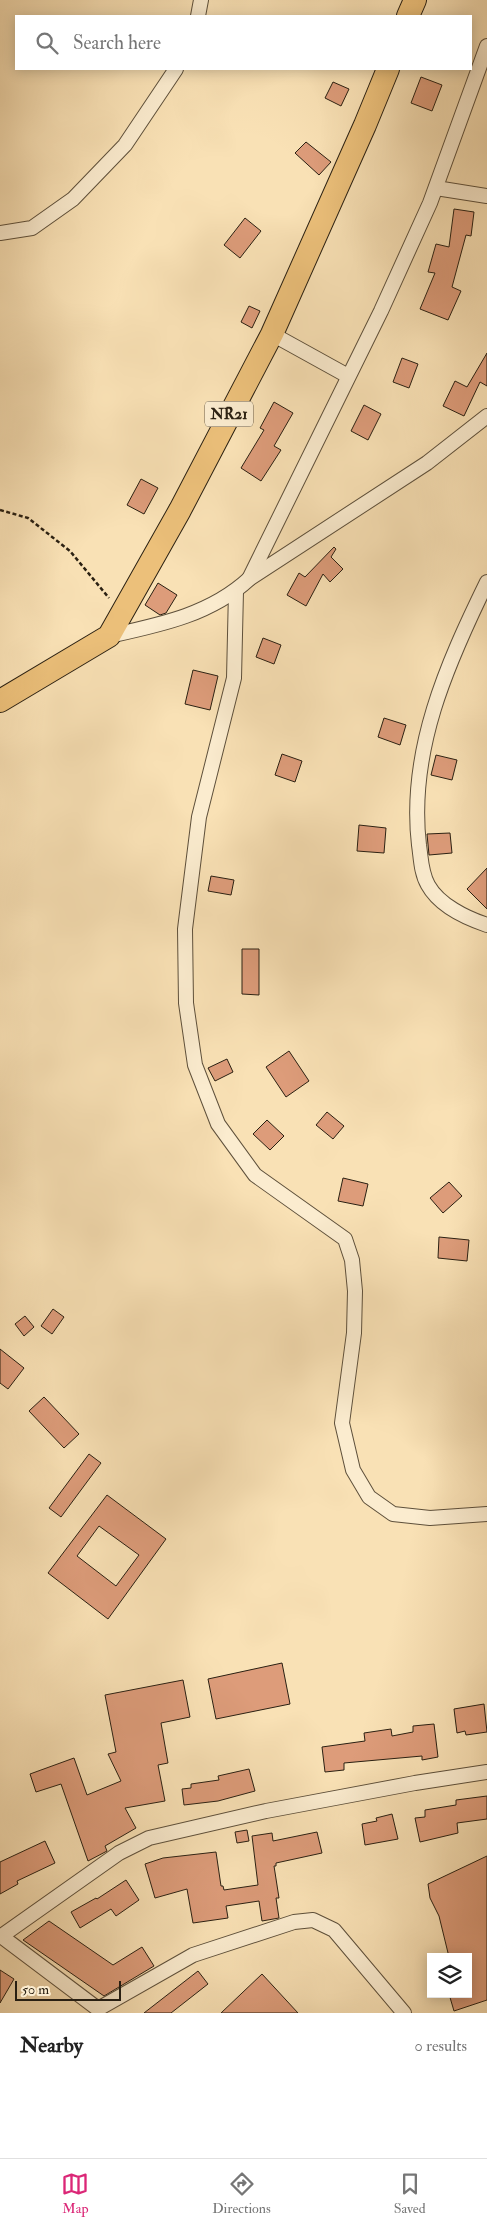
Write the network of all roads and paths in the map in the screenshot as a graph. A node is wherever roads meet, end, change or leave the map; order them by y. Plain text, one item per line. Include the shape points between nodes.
1 (201, 0) edge
2 (415, 0) edge
3 (198, 15) edge
4 (408, 15) edge
5 (487, 46) edge
6 (175, 70) edge
7 (388, 70) edge
8 (436, 188) junction
9 (487, 196) edge
10 (0, 233) edge
11 (272, 334) junction
12 (348, 376) junction
13 (487, 416) edge
14 (0, 510) edge
15 (249, 579) junction
16 (487, 582) edge
17 (236, 592) junction
18 (122, 612) junction
19 (109, 636) junction
20 (0, 701) edge
21 (487, 924) edge
22 (487, 1514) edge
23 (487, 1772) edge
24 (0, 1936) edge
25 (97, 2011) edge
26 (404, 2013) edge

1 - 3 street
2 - 4 main road
5 - 8 street
6 - 10 street via 125,145 73,199 32,228
7 - 11 main road, NR21
8 - 9 street
8 - 12 street via 381,312
11 - 12 street
11 - 18 main road, NR21 via 180,510
12 - 15 street
13 - 15 street via 427,463
14 - 18 path via 28,518 70,551
15 - 17 street
16 - 21 street via 440,688 427,728 419,770 416,820 422,872 428,886 439,900 471,920
17 - 19 street via 168,624
17 - 22 street via 234,678 198,817 185,929 186,1003 195,1065 218,1124 256,1175 345,1239 352,1260 354,1333 342,1423 353,1470 369,1497 392,1514 430,1518
18 - 19 main road, NR21
19 - 20 main road
23 - 24 street via 266,1812 149,1838 119,1853
24 - 25 street
25 - 26 street via 193,1955 294,1922 313,1920 334,1930

